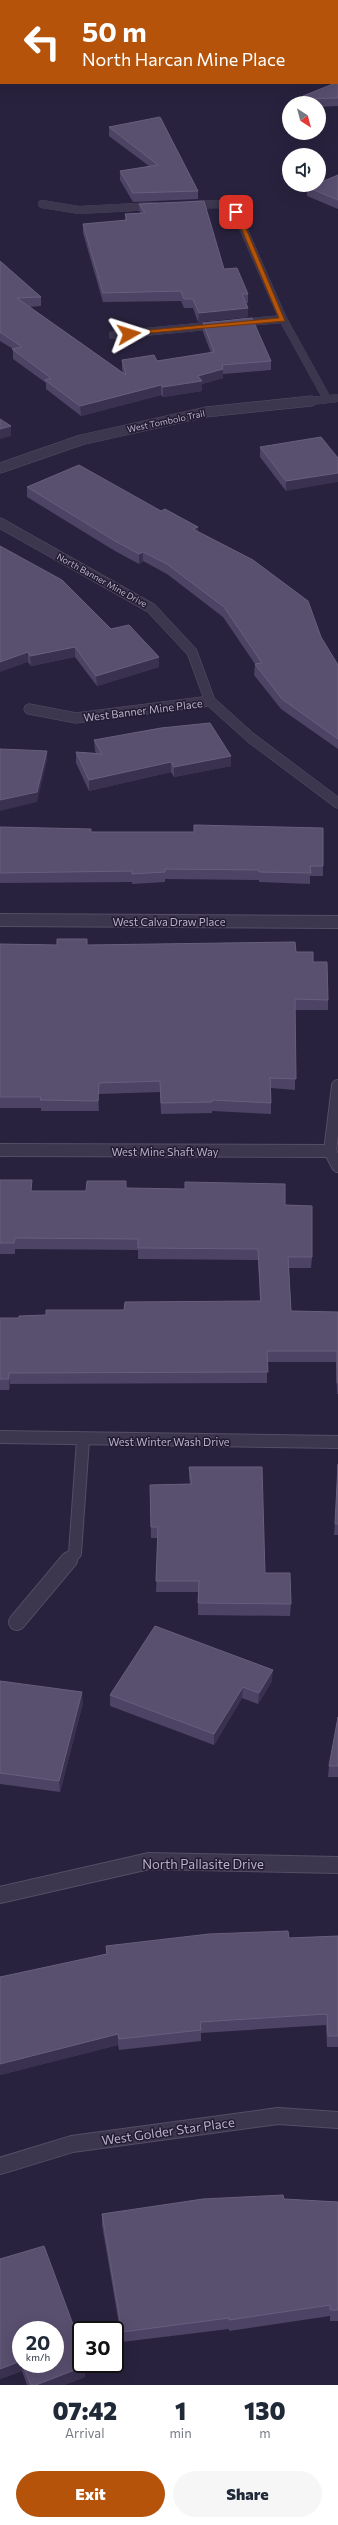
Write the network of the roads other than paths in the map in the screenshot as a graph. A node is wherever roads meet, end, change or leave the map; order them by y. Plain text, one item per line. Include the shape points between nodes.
1 (42, 204) dead end
2 (179, 205) edge
3 (164, 206) edge
4 (283, 319) junction
5 (113, 335) dead end
6 (326, 397) junction
7 (338, 398) edge
8 (0, 468) edge
9 (0, 523) edge
10 (210, 701) junction
11 (29, 709) dead end
12 (338, 803) edge
13 (0, 920) edge
14 (338, 922) edge
15 (338, 1086) edge
16 (0, 1150) edge
17 (330, 1151) junction
18 (338, 1166) edge
19 (0, 1437) edge
20 (83, 1440) junction
21 (338, 1442) edge
22 (17, 1622) dead end
23 (338, 1865) edge
24 (0, 1895) edge
25 (338, 2120) edge
26 (0, 2166) edge

1 - 3 street via 79,210
2 - 4 street via 221,204 236,212
4 - 5 street
4 - 6 street
6 - 7 street, West Tombolo Trail
6 - 8 street, West Tombolo Trail via 198,414 81,440
9 - 10 street, North Banner Mine Drive via 151,608 192,652
10 - 11 street, West Banner Mine Place via 76,718
10 - 12 street, North Banner Mine Drive via 251,738
13 - 14 street, West Calva Draw Place
15 - 17 street
16 - 17 street, West Mine Shaft Way
17 - 18 street
19 - 20 street, West Winter Wash Drive
20 - 21 street, West Winter Wash Drive
20 - 22 street via 75,1553
23 - 24 street, North Pallasite Drive via 148,1861
25 - 26 street, West Golder Star Place via 278,2116 263,2118 72,2144

